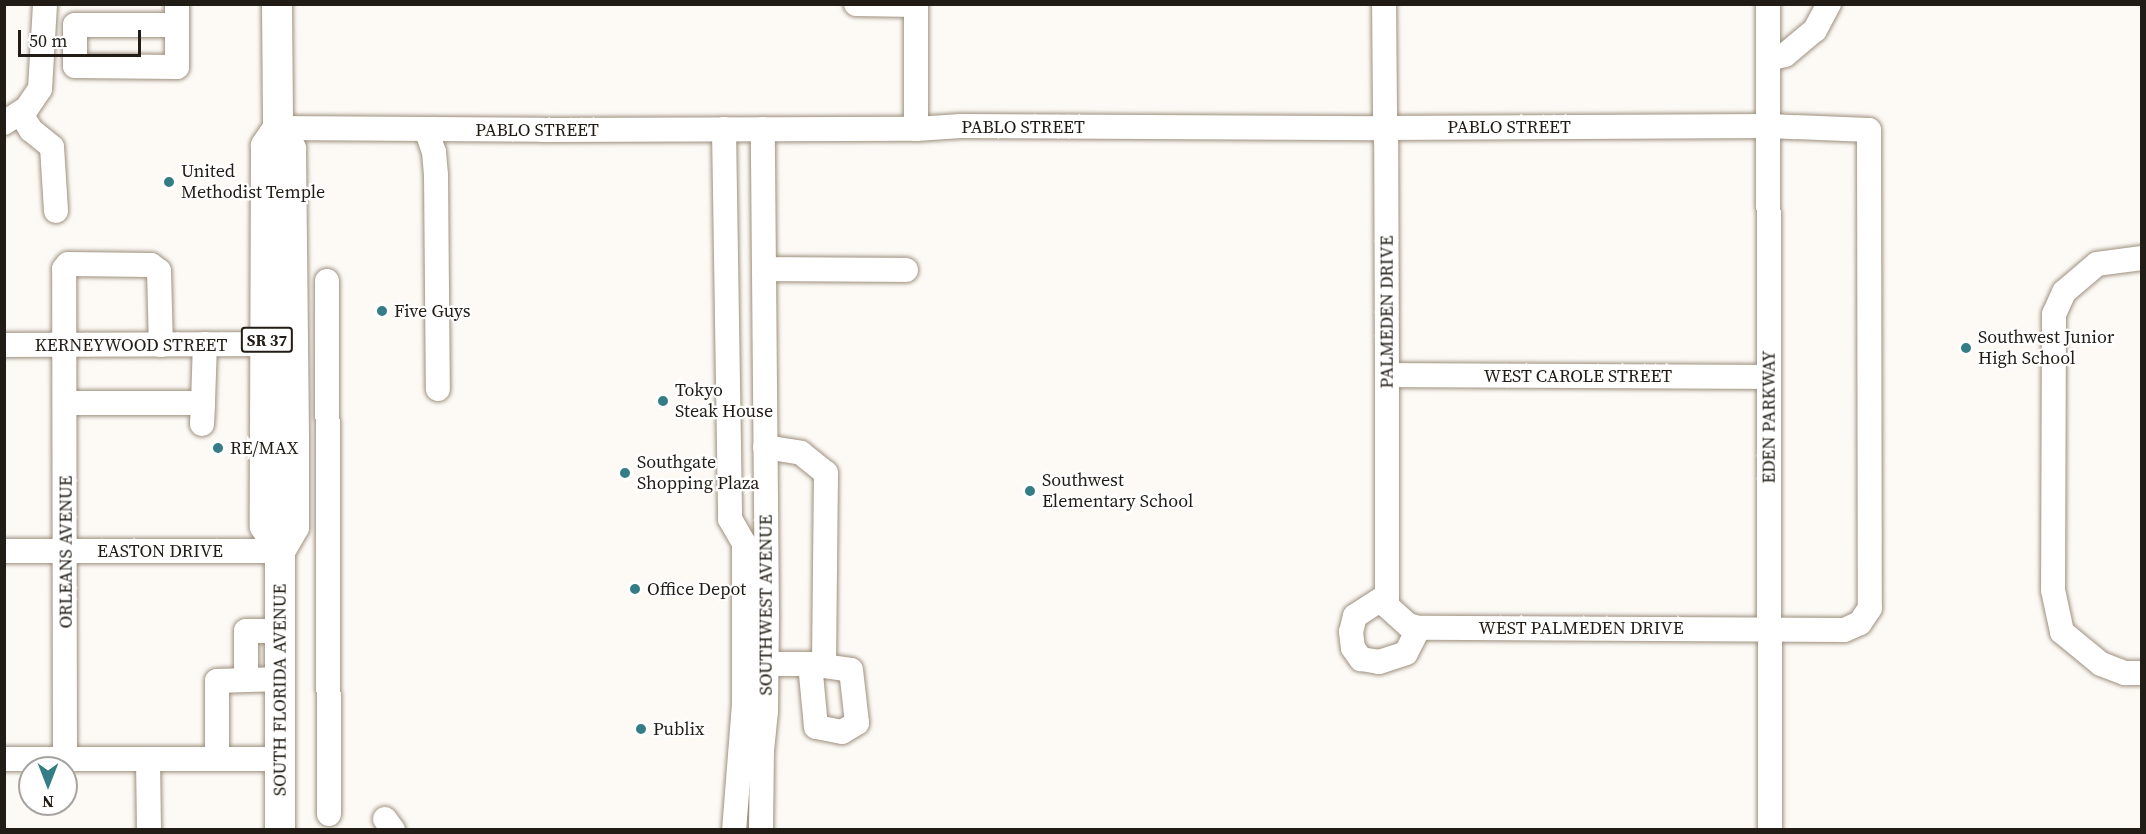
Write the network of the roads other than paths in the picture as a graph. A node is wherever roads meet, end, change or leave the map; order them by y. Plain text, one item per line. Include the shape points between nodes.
1 (45, 4) edge
2 (277, 4) edge
3 (856, 4) edge
4 (1384, 4) edge
5 (1768, 4) edge
6 (1829, 4) edge
7 (916, 5) edge
8 (177, 15) edge
9 (1768, 59) junction
10 (43, 66) junction
11 (75, 66) junction
12 (13, 118) edge
13 (1768, 126) junction
14 (278, 128) junction
15 (1385, 128) junction
16 (426, 129) junction
17 (724, 129) junction
18 (763, 129) junction
19 (916, 129) junction
20 (56, 211) dead end
21 (2142, 258) edge
22 (765, 269) junction
23 (906, 270) dead end
24 (327, 281) dead end
25 (205, 344) junction
26 (280, 344) junction
27 (4, 345) edge
28 (65, 345) junction
29 (160, 345) junction
30 (1387, 375) junction
31 (1768, 377) junction
32 (438, 389) dead end
33 (65, 403) junction
34 (765, 447) junction
35 (8, 548) edge
36 (66, 551) junction
37 (280, 551) junction
38 (1391, 606) junction
39 (1419, 628) junction
40 (1769, 628) junction
41 (280, 631) junction
42 (766, 664) junction
43 (2142, 673) edge
44 (280, 679) junction
45 (246, 680) junction
46 (65, 756) edge
47 (78, 759) edge
48 (148, 759) junction
49 (218, 759) junction
50 (280, 759) junction
51 (329, 814) dead end
52 (149, 830) edge
53 (280, 830) edge
54 (734, 830) edge
55 (761, 830) edge
56 (1770, 830) edge

1 - 10 street
2 - 14 main road, SOUTH FLORIDA AVENUE / SR 37
3 - 7 street
4 - 15 street, PALMEDEN DRIVE
5 - 9 street, EDEN PARKWAY
6 - 9 street via 1815,30 1785,55
7 - 19 street
8 - 11 street via 75,25
8 - 11 street via 177,67
9 - 13 street, EDEN PARKWAY
10 - 11 street
10 - 12 street via 40,89
12 - 20 street via 52,147
13 - 15 street, PABLO STREET
13 - 31 street, EDEN PARKWAY
13 - 40 street, PABLO STREET via 1869,130 1870,608 1860,623 1844,630
14 - 16 street, PABLO STREET
14 - 26 main road, SOUTH FLORIDA AVENUE / SR 37 via 291,149
15 - 19 street, PABLO STREET
15 - 30 street, PALMEDEN DRIVE
16 - 17 street, PABLO STREET
16 - 32 street via 436,175
17 - 18 street, PABLO STREET
17 - 54 street via 730,519 744,543 744,704
18 - 19 street, PABLO STREET
18 - 22 street, SOUTHWEST AVENUE
21 - 43 street via 2097,264 2064,292 2054,315 2053,590 2062,632 2101,664 2125,673
22 - 23 street
22 - 34 street, SOUTHWEST AVENUE
24 - 51 street
25 - 26 street, KERNEYWOOD STREET
25 - 29 street, KERNEYWOOD STREET
25 - 33 street via 203,414
26 - 37 main road, SOUTH FLORIDA AVENUE / SR 37 via 294,526
27 - 28 street, KERNEYWOOD STREET
28 - 29 street, KERNEYWOOD STREET
28 - 29 street, ORLEANS AVENUE via 64,268 68,264 151,265 159,271
28 - 33 street, ORLEANS AVENUE
30 - 31 street, WEST CAROLE STREET
30 - 38 street, PALMEDEN DRIVE
31 - 40 street, EDEN PARKWAY
33 - 36 street, ORLEANS AVENUE
34 - 42 street, SOUTHWEST AVENUE
34 - 42 street via 801,453 826,473 817,664
35 - 36 street, EASTON DRIVE
36 - 37 street, EASTON DRIVE
36 - 46 street, ORLEANS AVENUE
37 - 41 main road, SOUTH FLORIDA AVENUE / SR 37
38 - 39 street, WEST PALMEDEN DRIVE via 1408,625
38 - 39 street via 1355,616 1353,648 1361,659 1379,662 1406,653
39 - 40 street, WEST PALMEDEN DRIVE
40 - 56 street, EDEN PARKWAY
41 - 44 main road, SOUTH FLORIDA AVENUE / SR 37
41 - 45 street via 246,631
42 - 55 street, SOUTHWEST AVENUE
44 - 45 street
44 - 50 main road, SOUTH FLORIDA AVENUE / SR 37
45 - 49 street via 217,681
47 - 48 street
48 - 49 street
48 - 52 street
49 - 50 street
50 - 53 main road, SOUTH FLORIDA AVENUE / SR 37

